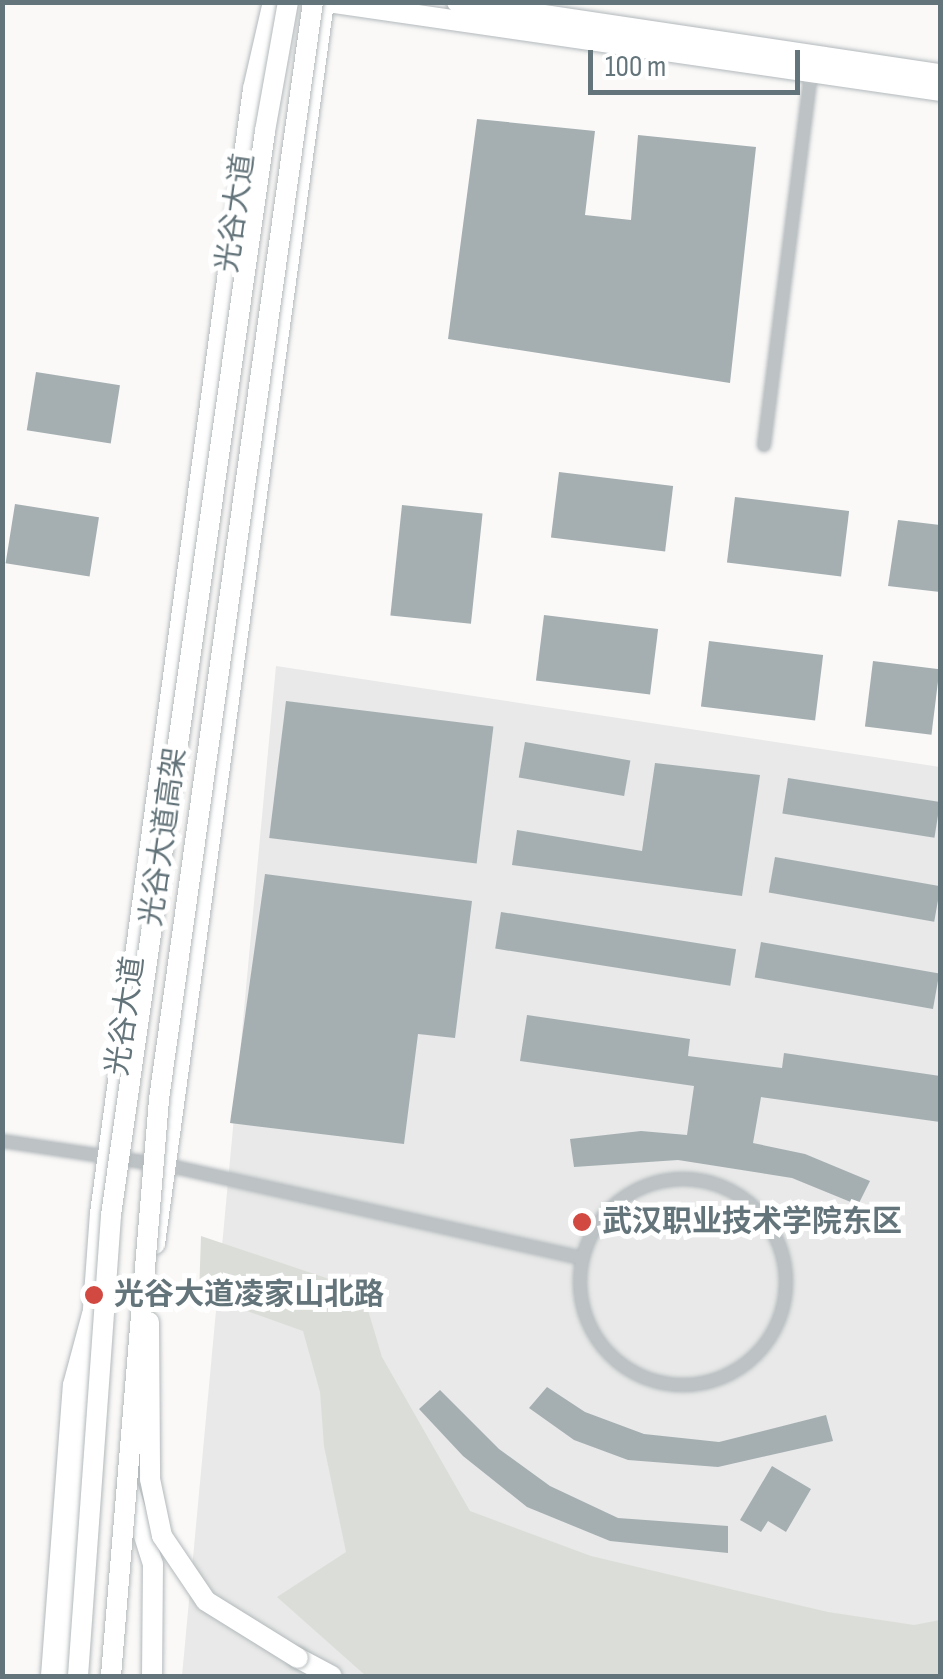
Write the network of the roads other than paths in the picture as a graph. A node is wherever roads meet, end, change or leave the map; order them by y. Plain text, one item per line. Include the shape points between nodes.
1 (273, 2) edge
2 (288, 2) edge
3 (313, 2) edge
4 (326, 2) edge
5 (457, 2) edge
6 (812, 72) junction
7 (940, 74) edge
8 (940, 90) edge
9 (764, 445) dead end
10 (2, 1141) edge
11 (108, 1156) junction
12 (170, 1166) junction
13 (581, 1258) junction
14 (147, 1277) junction
15 (92, 1314) junction
16 (129, 1488) junction
17 (51, 1676) edge
18 (66, 1676) edge
19 (78, 1676) edge
20 (114, 1676) edge
21 (152, 1676) edge
22 (332, 1676) edge

1 - 11 main road, 光谷大道 via 253,89
2 - 19 main road, 光谷大道高架, bridge via 264,131 112,1215
3 - 14 main road, 光谷大道高架, bridge via 162,1080
4 - 6 main road
4 - 12 main road, 光谷大道
5 - 7 main road
6 - 8 main road
6 - 9 street
10 - 11 street
11 - 12 street
11 - 15 main road, 光谷大道
12 - 13 street
12 - 16 main road, 光谷大道
13 - 13 street via 595,1225 620,1199 652,1182 687,1178 722,1185 753,1204 775,1232 786,1267 786,1300 775,1331 754,1358 727,1376 695,1385 662,1384 630,1372 604,1351 586,1323 578,1291
14 - 20 main road, 光谷大道高架, bridge via 132,1376
14 - 22 main road, bridge via 150,1478 162,1536 206,1600 248,1632
15 - 17 main road via 73,1386
15 - 18 main road, 光谷大道
16 - 20 main road, 光谷大道
16 - 21 main road via 153,1564

